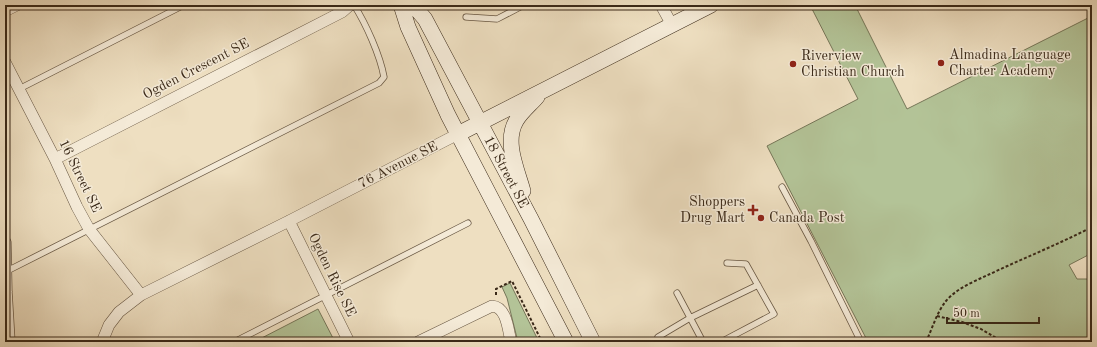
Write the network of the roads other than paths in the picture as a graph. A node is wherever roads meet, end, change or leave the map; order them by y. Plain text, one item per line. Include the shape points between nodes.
1 (17, 5) edge
2 (184, 5) edge
3 (350, 5) edge
4 (354, 5) edge
5 (401, 5) edge
6 (413, 5) edge
7 (524, 5) edge
8 (661, 5) edge
9 (711, 5) edge
10 (5, 11) edge
11 (466, 17) dead end
12 (672, 25) junction
13 (5, 62) edge
14 (19, 89) junction
15 (545, 90) junction
16 (480, 122) junction
17 (458, 134) junction
18 (55, 159) junction
19 (782, 187) dead end
20 (531, 219) junction
21 (289, 222) junction
22 (468, 223) dead end
23 (89, 229) junction
24 (5, 236) edge
25 (727, 263) dead end
26 (9, 270) junction
27 (758, 285) junction
28 (677, 293) dead end
29 (141, 295) junction
30 (325, 296) junction
31 (690, 318) junction
32 (425, 340) edge
33 (12, 342) edge
34 (102, 342) edge
35 (234, 342) edge
36 (349, 342) edge
37 (511, 342) edge
38 (566, 342) edge
39 (593, 342) edge
40 (661, 342) edge
41 (703, 342) edge
42 (721, 342) edge
43 (861, 342) edge

1 - 10 street
2 - 14 lane
3 - 18 street, Ogden Crescent SE via 342,12
4 - 23 lane via 383,67 384,77 379,83
5 - 17 street, 18 Street SE via 408,27
6 - 16 street, 18 Street SE via 425,19
7 - 11 lane via 497,19
8 - 12 street
9 - 12 street, 76 Avenue SE
12 - 15 street, 76 Avenue SE
13 - 14 street, 16 Street SE
14 - 18 street, 16 Street SE
15 - 16 street, 76 Avenue SE
15 - 20 street via 516,120 511,133 513,156
16 - 17 street, 76 Avenue SE
16 - 20 street, 18 Street SE
17 - 21 street, 76 Avenue SE
17 - 38 street, 18 Street SE
18 - 23 street, 16 Street SE
19 - 43 lane
20 - 39 street, 18 Street SE
21 - 29 street, 76 Avenue SE
21 - 30 street, Ogden Rise SE
22 - 30 lane
23 - 26 lane
23 - 29 street, 16 Street SE
24 - 26 lane via 8,242
25 - 27 lane via 746,264
26 - 33 lane
27 - 31 lane
27 - 42 lane via 774,314
28 - 31 lane
29 - 34 street, 76 Avenue SE via 118,312
30 - 35 lane
30 - 36 street, Ogden Rise SE
31 - 40 lane via 658,337
31 - 41 lane
32 - 37 street via 483,309 497,306 504,314

